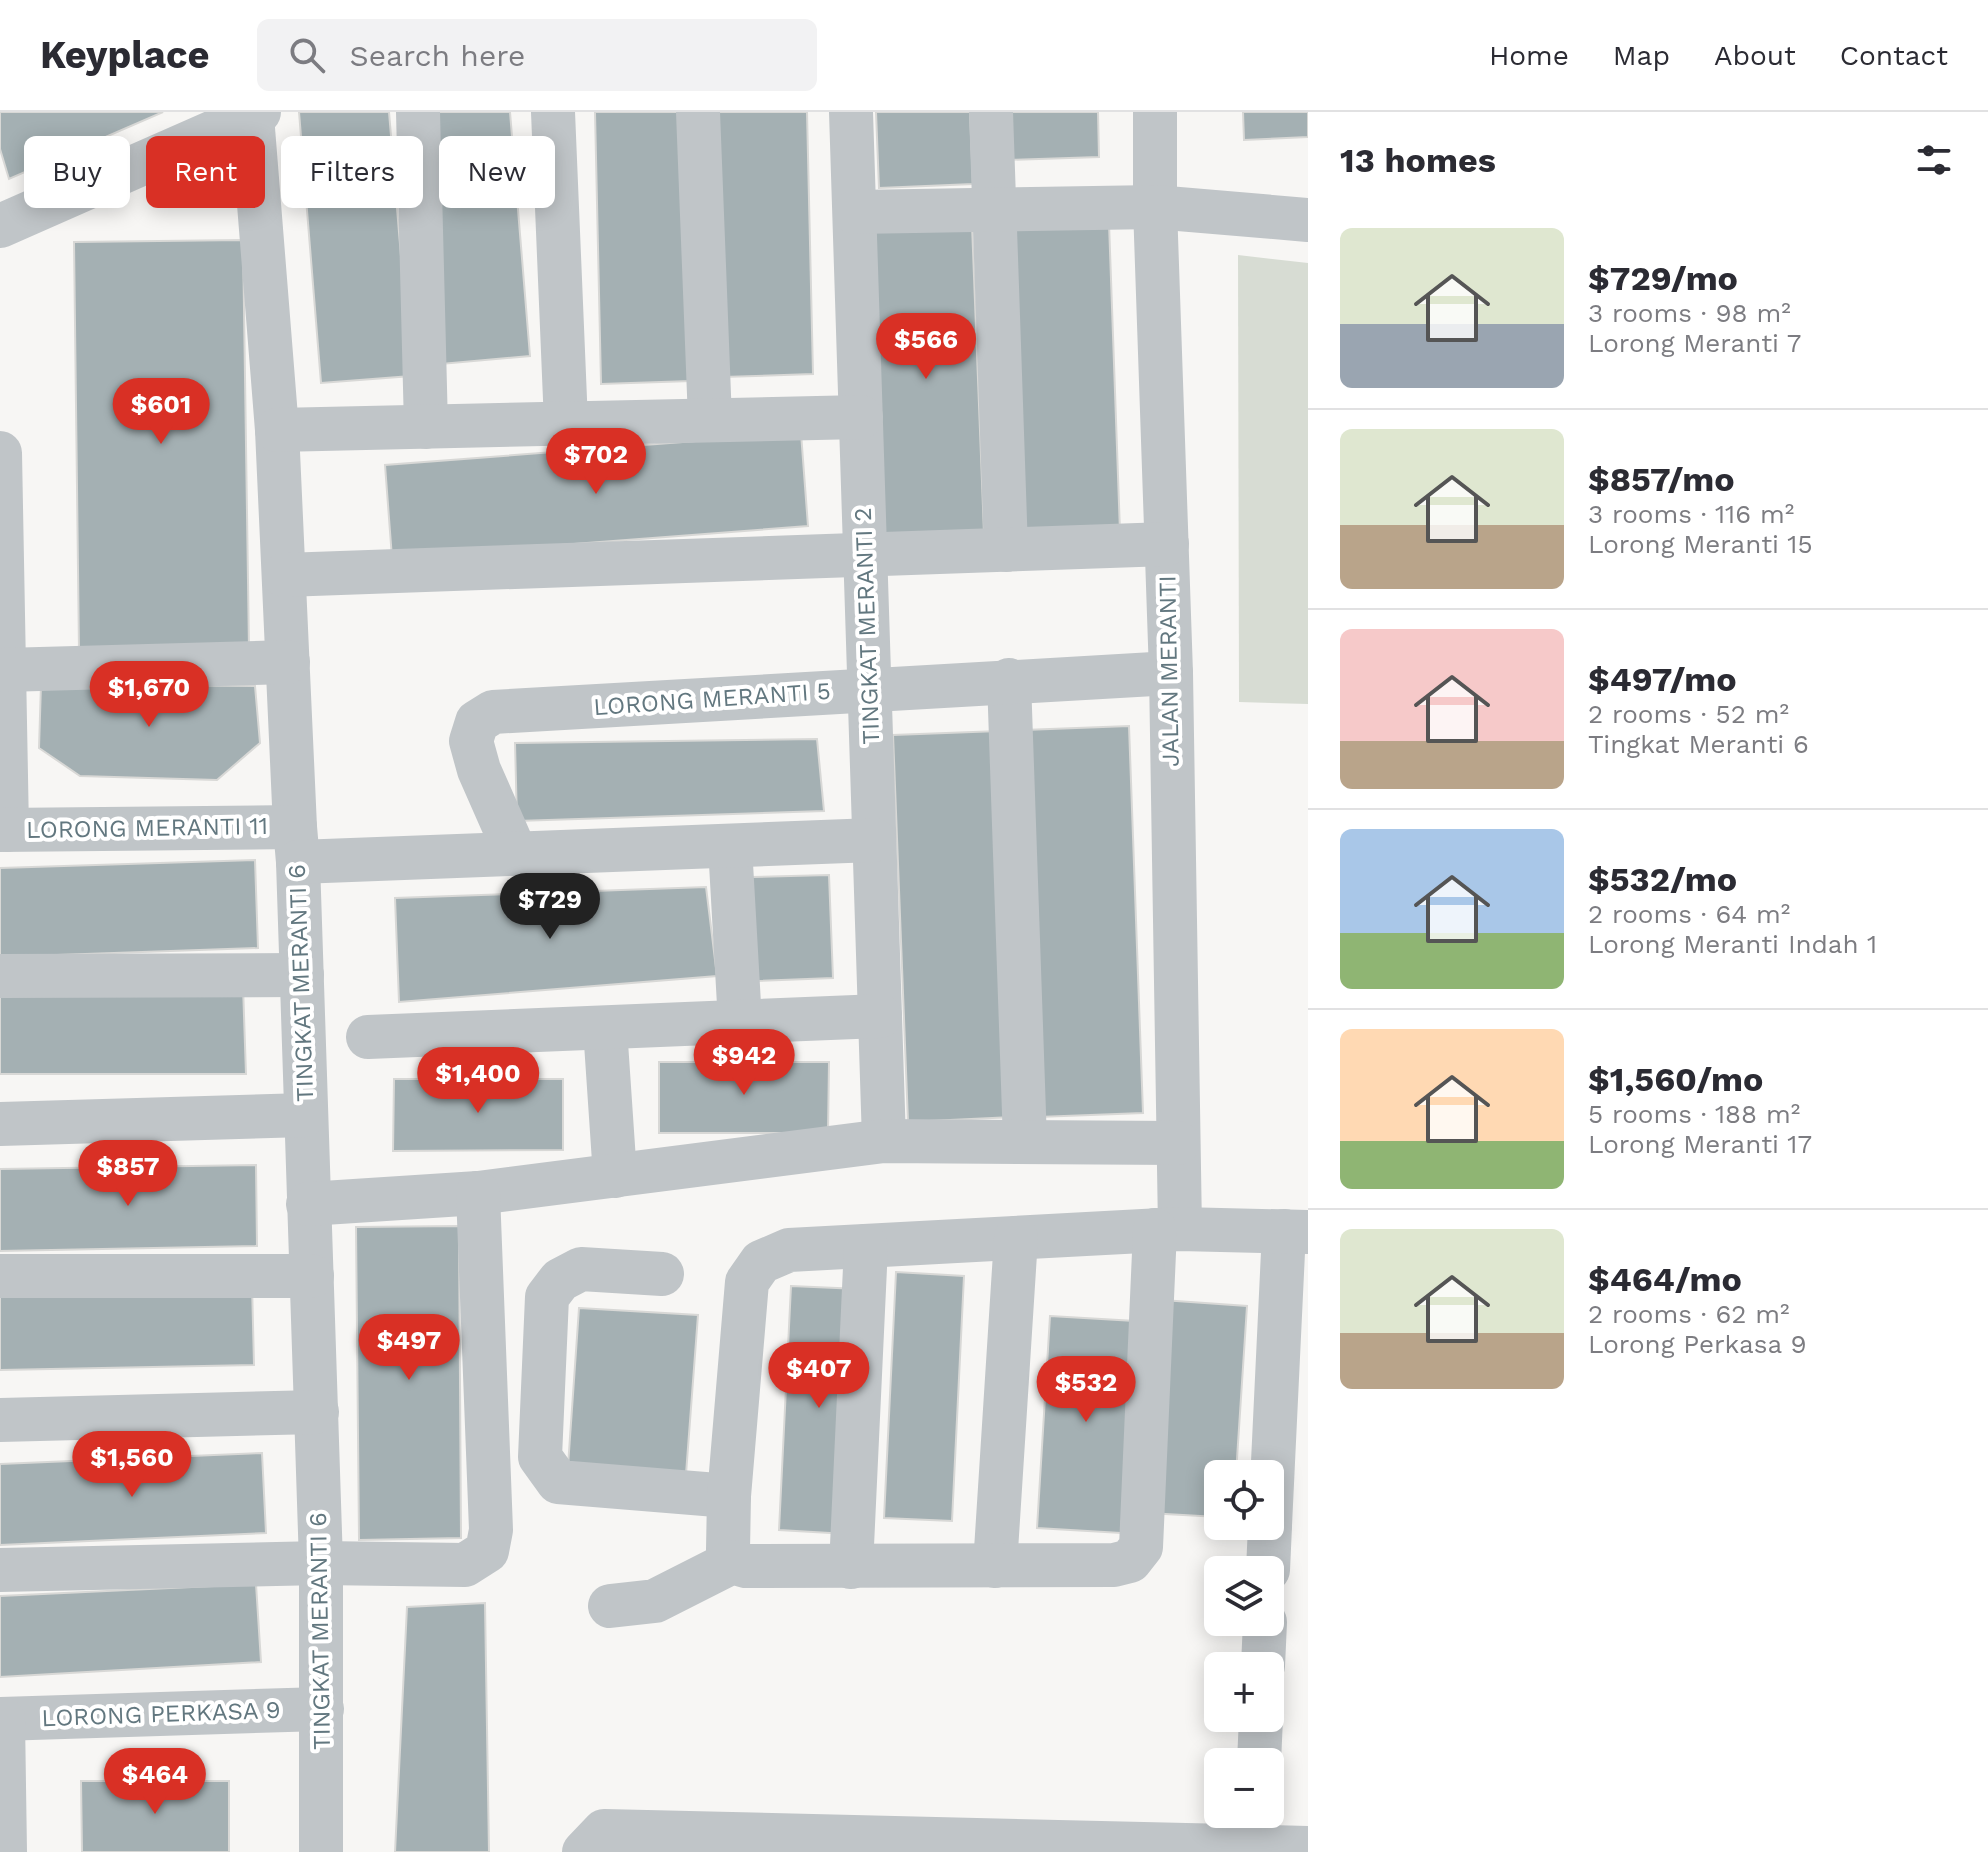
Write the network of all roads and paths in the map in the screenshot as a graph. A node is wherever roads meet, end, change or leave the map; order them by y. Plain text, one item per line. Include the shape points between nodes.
1 (418, 112) edge
2 (553, 112) edge
3 (698, 112) edge
4 (851, 112) edge
5 (991, 112) edge
6 (1155, 112) edge
7 (256, 114) edge
8 (1155, 207) junction
9 (996, 208) junction
10 (855, 212) junction
11 (1308, 220) edge
12 (0, 226) edge
13 (861, 417) junction
14 (710, 420) junction
15 (566, 423) junction
16 (426, 427) junction
17 (277, 430) junction
18 (0, 453) edge
19 (1, 517) edge
20 (1167, 544) junction
21 (1006, 550) junction
22 (865, 556) junction
23 (284, 575) junction
24 (288, 662) junction
25 (4, 670) junction
26 (1171, 673) junction
27 (1009, 680) junction
28 (870, 689) junction
29 (4, 830) edge
30 (874, 840) junction
31 (296, 844) junction
32 (730, 846) junction
33 (516, 854) junction
34 (302, 975) junction
35 (0, 976) edge
36 (880, 1016) junction
37 (740, 1022) junction
38 (605, 1028) junction
39 (368, 1037) dead end
40 (305, 1115) junction
41 (0, 1124) edge
42 (884, 1141) junction
43 (1025, 1142) junction
44 (1178, 1143) junction
45 (615, 1176) junction
46 (478, 1193) junction
47 (308, 1204) junction
48 (1168, 1230) junction
49 (1296, 1232) edge
50 (1016, 1238) junction
51 (866, 1246) junction
52 (662, 1274) dead end
53 (0, 1276) edge
54 (312, 1276) junction
55 (317, 1412) junction
56 (0, 1420) edge
57 (1276, 1460) edge
58 (729, 1496) junction
59 (732, 1562) junction
60 (321, 1563) junction
61 (995, 1566) junction
62 (851, 1567) junction
63 (0, 1570) edge
64 (610, 1606) dead end
65 (322, 1709) junction
66 (2, 1719) edge
67 (1256, 1830) edge
68 (594, 1841) edge
69 (831, 1844) edge
70 (1308, 1848) edge
71 (5, 1852) edge
72 (321, 1852) edge

1 - 16 street
2 - 15 street
3 - 14 street
4 - 10 street, TINGKAT MERANTI 2
5 - 9 street
6 - 8 street, JALAN MERANTI
7 - 12 street
7 - 17 street, TINGKAT MERANTI 6
8 - 9 street
8 - 11 street
8 - 20 street, JALAN MERANTI
9 - 10 street
9 - 21 street
10 - 13 street, TINGKAT MERANTI 2
13 - 14 street
13 - 22 street, TINGKAT MERANTI 2
14 - 15 street
15 - 16 street
16 - 17 street
17 - 23 street, TINGKAT MERANTI 6
18 - 19 street
19 - 25 street
20 - 21 street
20 - 26 street, JALAN MERANTI
21 - 22 street
22 - 23 street
22 - 28 street, TINGKAT MERANTI 2
23 - 24 street, TINGKAT MERANTI 6
24 - 25 street
24 - 31 street, TINGKAT MERANTI 6
25 - 29 street
26 - 27 street, LORONG MERANTI 5
26 - 44 street, JALAN MERANTI
27 - 28 street, LORONG MERANTI 5
27 - 43 street
28 - 30 street, TINGKAT MERANTI 2
28 - 33 street, LORONG MERANTI 5 via 493,712 477,722 471,741
29 - 31 street, LORONG MERANTI 11
30 - 32 street, LORONG MERANTI 11
30 - 36 street, TINGKAT MERANTI 2
31 - 33 street, LORONG MERANTI 11
31 - 34 street, TINGKAT MERANTI 6
32 - 33 street, LORONG MERANTI 11
32 - 37 street
34 - 35 street
34 - 40 street, TINGKAT MERANTI 6
36 - 37 street
36 - 42 street, TINGKAT MERANTI 2
37 - 38 street
38 - 39 street
38 - 45 street
40 - 41 street
40 - 47 street, TINGKAT MERANTI 6
42 - 43 street
42 - 45 street
43 - 44 street
44 - 48 street, JALAN MERANTI
45 - 46 street
46 - 47 street
46 - 60 street via 491,1530 487,1551 465,1565
47 - 54 street, TINGKAT MERANTI 6
48 - 49 street
48 - 50 street
48 - 61 street, JALAN MERANTI via 1141,1547 1130,1561 1114,1565
49 - 57 street
50 - 51 street
50 - 61 street
51 - 58 street via 789,1250 761,1262 747,1282
51 - 62 street
52 - 58 street via 581,1269 560,1280 547,1297 540,1457 558,1482
53 - 54 street
54 - 55 street, TINGKAT MERANTI 6
55 - 56 street
55 - 60 street, TINGKAT MERANTI 6
58 - 59 street
59 - 62 street
59 - 64 street via 655,1601
60 - 63 street
60 - 65 street, TINGKAT MERANTI 6
61 - 62 street
65 - 66 street, LORONG PERKASA 9
65 - 72 street, TINGKAT MERANTI 6
66 - 71 street
67 - 69 street
67 - 70 street
68 - 69 street

